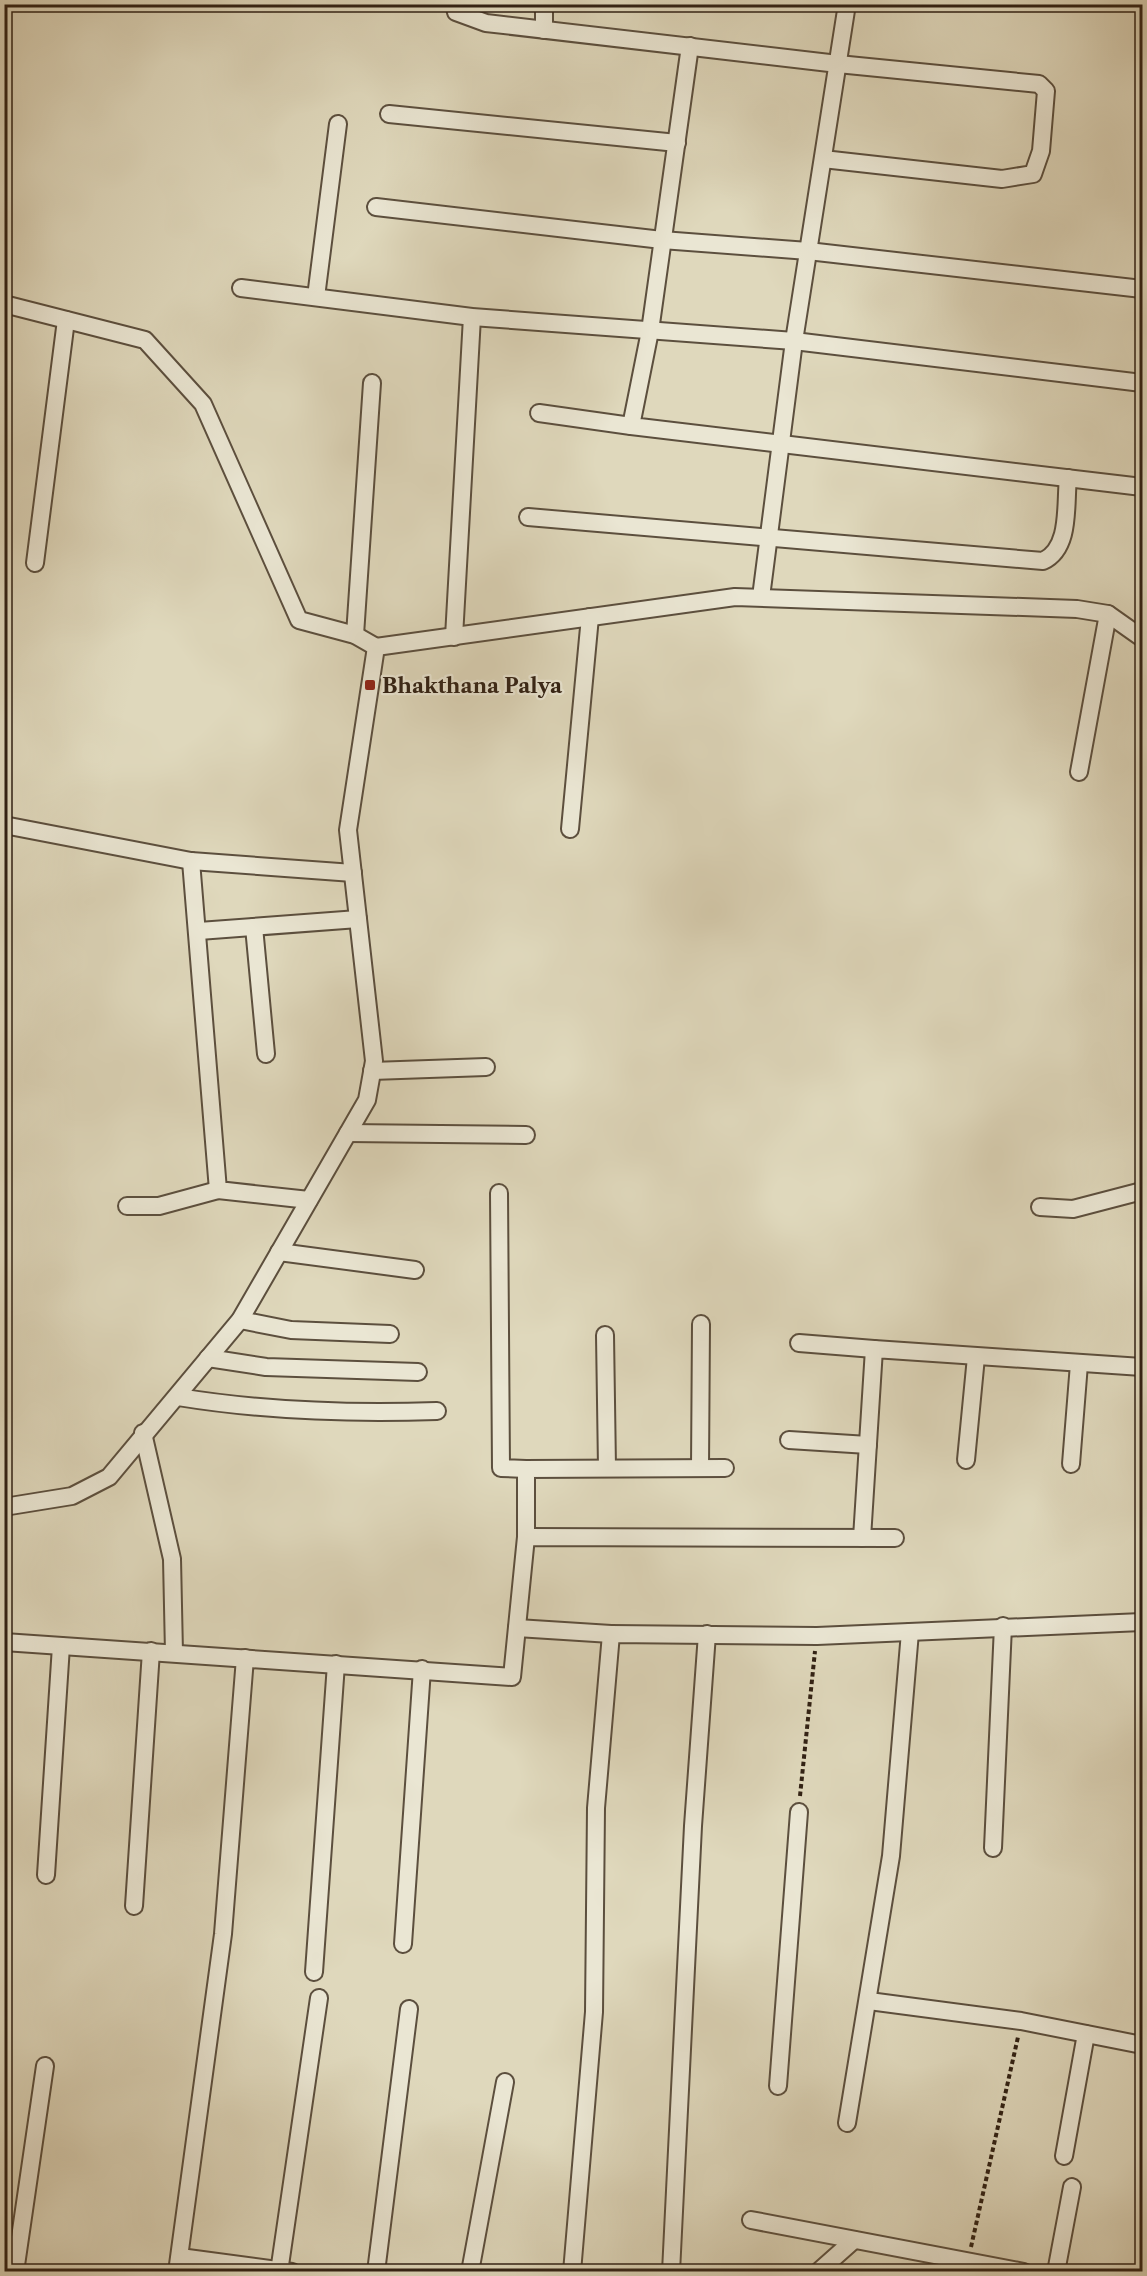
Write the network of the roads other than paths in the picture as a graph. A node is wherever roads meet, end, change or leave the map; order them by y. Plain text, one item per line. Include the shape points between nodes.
1 (454, 4) edge
2 (544, 4) edge
3 (847, 4) edge
4 (544, 30) junction
5 (690, 46) junction
6 (838, 64) junction
7 (389, 114) dead end
8 (338, 124) dead end
9 (677, 143) junction
10 (823, 159) junction
11 (376, 207) dead end
12 (662, 240) junction
13 (808, 251) junction
14 (241, 288) dead end
15 (1143, 289) edge
16 (316, 297) junction
17 (4, 304) edge
18 (472, 317) junction
19 (66, 320) junction
20 (650, 331) junction
21 (794, 341) junction
22 (372, 383) dead end
23 (1143, 383) edge
24 (539, 413) dead end
25 (631, 426) junction
26 (782, 445) junction
27 (1068, 478) junction
28 (1143, 487) edge
29 (528, 517) dead end
30 (770, 537) junction
31 (35, 563) dead end
32 (760, 597) junction
33 (1108, 614) junction
34 (590, 617) junction
35 (355, 635) junction
36 (454, 637) junction
37 (1143, 638) edge
38 (376, 647) junction
39 (1079, 772) dead end
40 (4, 825) edge
41 (570, 830) dead end
42 (191, 861) junction
43 (353, 873) junction
44 (358, 919) junction
45 (254, 927) junction
46 (199, 931) junction
47 (266, 1054) dead end
48 (486, 1067) dead end
49 (372, 1071) junction
50 (348, 1132) junction
51 (526, 1135) dead end
52 (218, 1190) junction
53 (1143, 1191) edge
54 (499, 1193) dead end
55 (309, 1200) junction
56 (127, 1206) dead end
57 (1040, 1207) dead end
58 (279, 1252) junction
59 (415, 1270) dead end
60 (240, 1320) junction
61 (701, 1324) dead end
62 (390, 1334) dead end
63 (605, 1335) dead end
64 (799, 1343) dead end
65 (874, 1349) junction
66 (976, 1357) junction
67 (208, 1358) junction
68 (1079, 1364) junction
69 (1143, 1367) edge
70 (418, 1372) dead end
71 (178, 1397) junction
72 (437, 1411) dead end
73 (143, 1433) junction
74 (789, 1440) dead end
75 (868, 1445) junction
76 (966, 1460) dead end
77 (1071, 1464) dead end
78 (607, 1468) junction
79 (700, 1468) junction
80 (725, 1468) dead end
81 (526, 1469) junction
82 (4, 1507) edge
83 (526, 1537) junction
84 (862, 1538) junction
85 (895, 1538) dead end
86 (1143, 1622) edge
87 (1003, 1626) junction
88 (517, 1628) junction
89 (910, 1632) junction
90 (611, 1634) junction
91 (707, 1634) junction
92 (4, 1642) edge
93 (61, 1646) junction
94 (151, 1651) junction
95 (174, 1653) junction
96 (246, 1658) junction
97 (336, 1664) junction
98 (423, 1670) junction
99 (799, 1812) road end
100 (993, 1848) dead end
101 (46, 1875) dead end
102 (134, 1906) dead end
103 (403, 1944) dead end
104 (314, 1972) dead end
105 (319, 1998) dead end
106 (869, 2001) junction
107 (409, 2008) dead end
108 (1086, 2034) junction
109 (1143, 2045) edge
110 (45, 2066) dead end
111 (505, 2082) dead end
112 (778, 2086) dead end
113 (847, 2123) dead end
114 (1064, 2156) dead end
115 (1072, 2187) dead end
116 (751, 2220) dead end
117 (854, 2240) junction
118 (179, 2264) edge
119 (966, 2267) edge
120 (15, 2271) edge
121 (284, 2271) edge
122 (376, 2271) edge
123 (470, 2271) edge
124 (572, 2271) edge
125 (671, 2271) edge
126 (818, 2271) edge
127 (1024, 2271) edge
128 (1056, 2271) edge

1 - 4 street via 456,12 486,23
2 - 4 street
3 - 6 street
4 - 5 street
5 - 6 street
5 - 9 street
6 - 10 street
6 - 10 street via 1039,84 1046,91 1041,151 1033,174 1002,179
7 - 9 street
8 - 16 street
9 - 12 street
10 - 13 street
11 - 12 street
12 - 13 street
12 - 20 street
13 - 15 street
13 - 21 street
14 - 16 street
16 - 18 street
17 - 19 street
18 - 20 street
18 - 36 street
19 - 31 street
19 - 35 street via 145,340 203,404 299,620
20 - 21 street
20 - 25 street
21 - 23 street
21 - 26 street
22 - 35 street
24 - 25 street
25 - 26 street
26 - 27 street
26 - 30 street
27 - 28 street
27 - 30 street via 1062,541 1054,555 1042,561
29 - 30 street
30 - 32 street
32 - 33 street via 1077,609
32 - 34 street
33 - 37 street
33 - 39 street
34 - 36 street
34 - 41 street
35 - 38 street
36 - 38 street
38 - 43 street via 348,830
40 - 42 street
42 - 43 street
42 - 46 street
43 - 44 street
44 - 45 street
44 - 49 street
45 - 46 street
45 - 47 street
46 - 52 street
48 - 49 street
49 - 50 street via 367,1100
50 - 51 street
50 - 55 street
52 - 55 street
52 - 56 street via 159,1206
53 - 57 street via 1073,1209
54 - 81 street via 501,1468
55 - 58 street
58 - 59 street
58 - 60 street
60 - 62 street via 291,1330
60 - 67 street
61 - 79 street
63 - 78 street
64 - 65 street
65 - 66 street
65 - 75 street
66 - 68 street
66 - 76 street
67 - 70 street via 266,1367
67 - 71 street
68 - 69 street
68 - 77 street
71 - 72 street via 358,1414
71 - 73 street
73 - 82 street via 109,1477 72,1496
73 - 95 street via 172,1559
74 - 75 street
75 - 84 street
78 - 79 street
78 - 81 street
79 - 80 street
81 - 83 street
83 - 84 street
83 - 88 street
84 - 85 street
86 - 87 street
87 - 89 street
87 - 100 street
88 - 90 street
88 - 98 street via 512,1677
89 - 91 street via 817,1636
89 - 106 street via 891,1856
90 - 91 street
90 - 124 street via 596,1808 594,2012
91 - 125 street via 693,1826
92 - 93 street
93 - 94 street
93 - 101 street
94 - 95 street
94 - 102 street
95 - 96 street
96 - 97 street
96 - 118 street via 224,1934
97 - 98 street
97 - 104 street
98 - 103 street
99 - 112 street
105 - 121 street
106 - 108 street via 1021,2021
106 - 113 street
107 - 122 street
108 - 109 street
108 - 114 street
110 - 120 street
111 - 123 street
115 - 128 street
116 - 117 street
117 - 119 street
117 - 126 street
118 - 121 street
119 - 127 street

